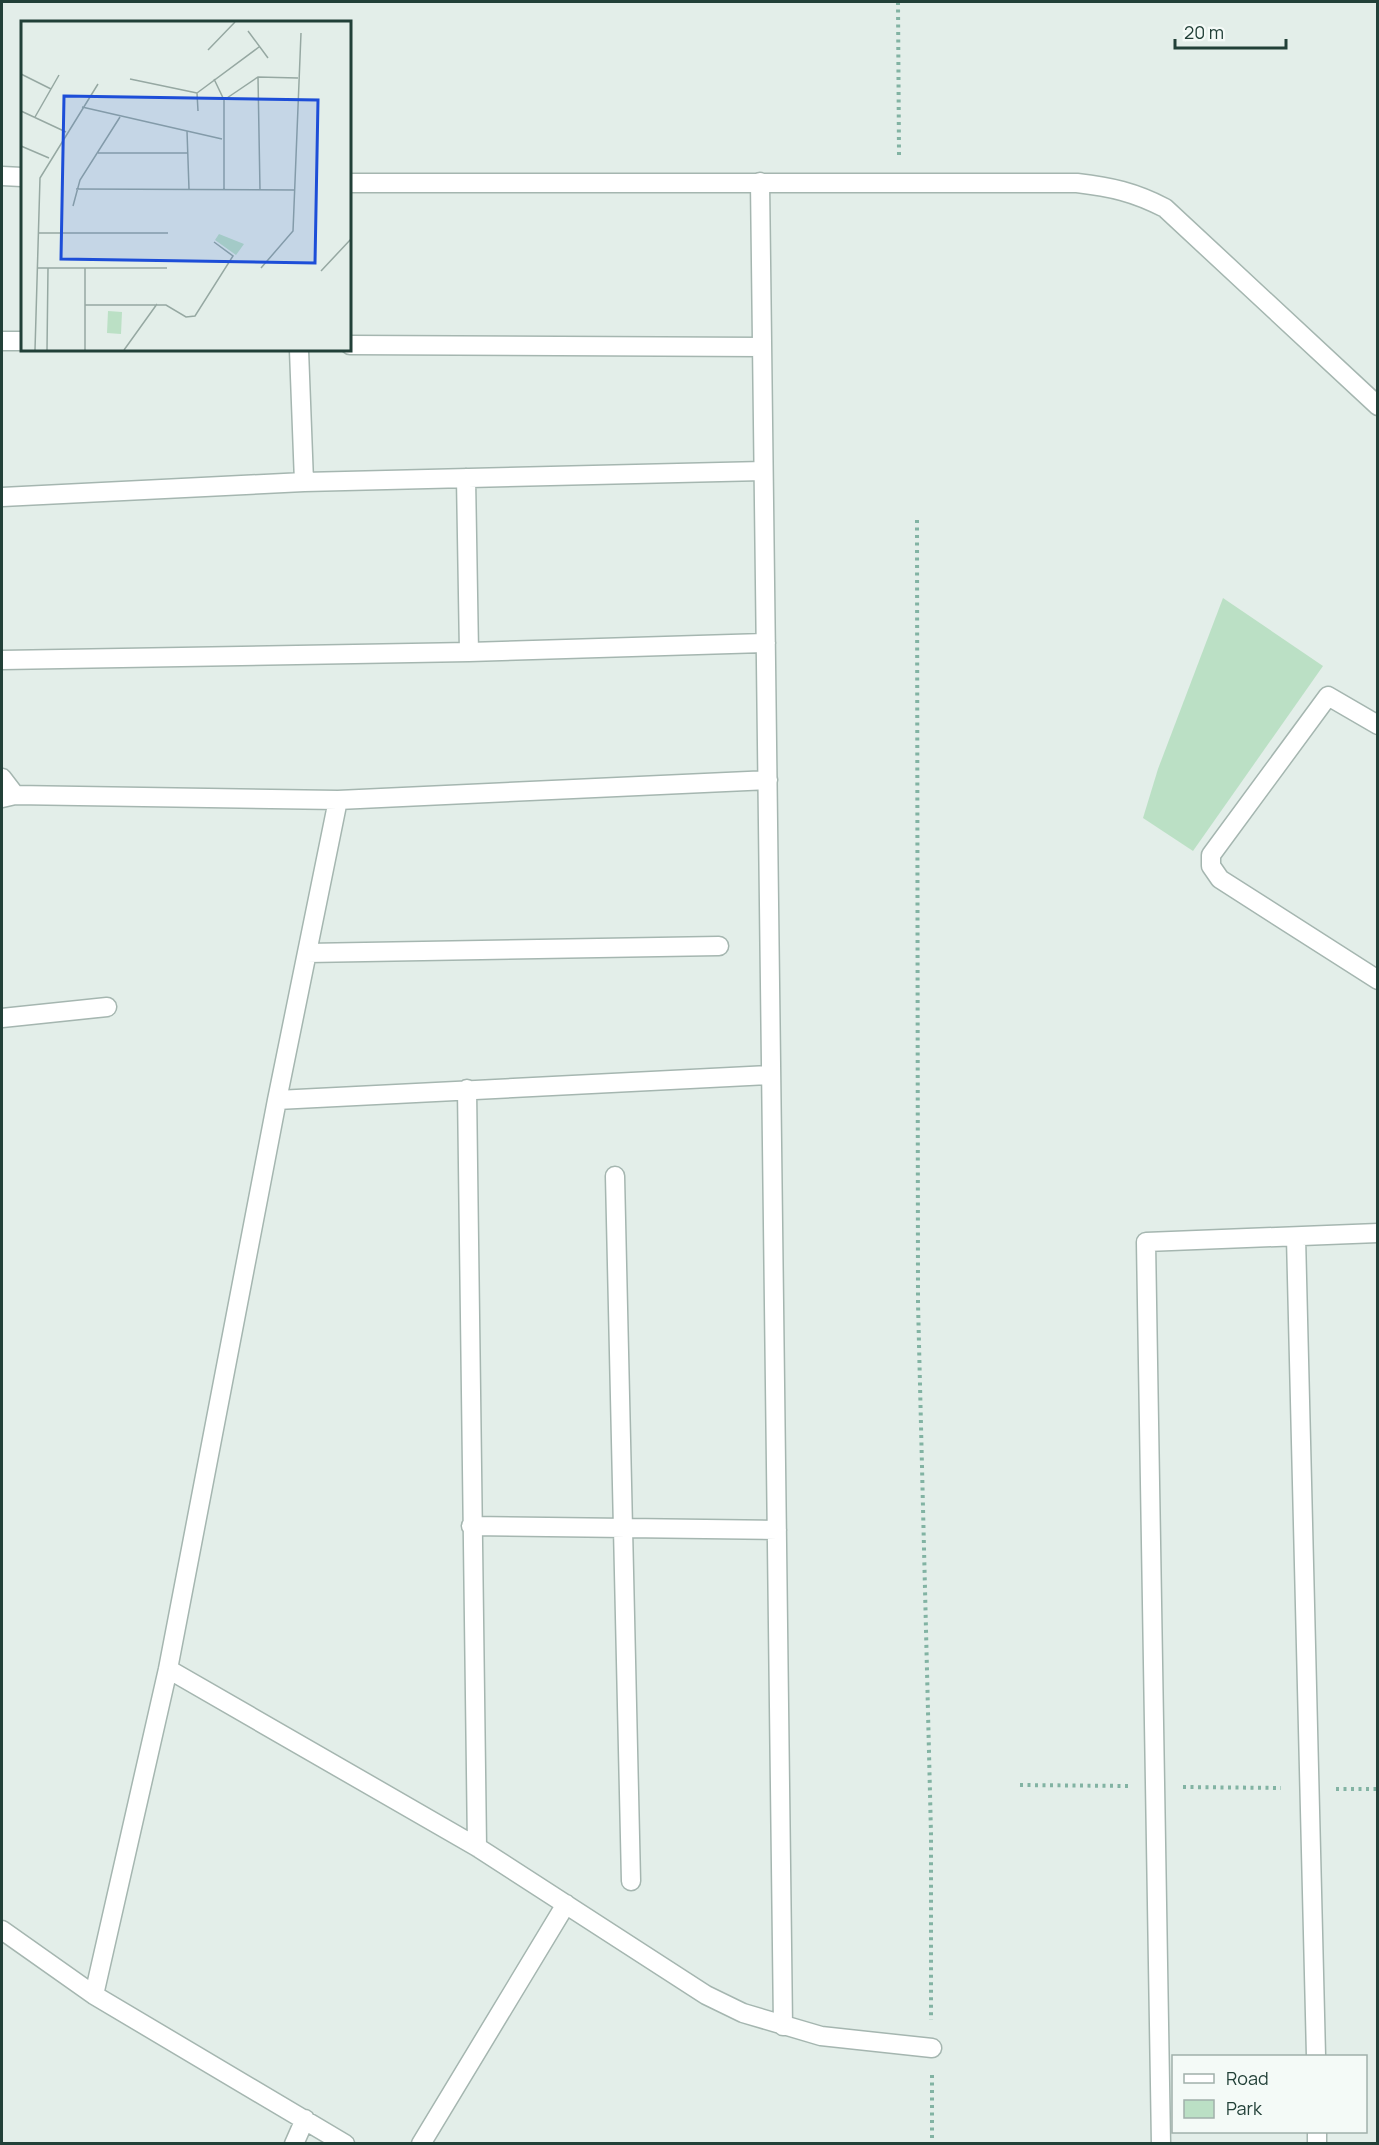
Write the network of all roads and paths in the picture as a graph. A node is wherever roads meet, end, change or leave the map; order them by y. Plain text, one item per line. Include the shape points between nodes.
1 (898, 2) edge
2 (2, 176) edge
3 (21, 177) edge
4 (760, 182) junction
5 (900, 182) junction
6 (351, 183) edge
7 (2, 341) edge
8 (21, 341) edge
9 (351, 345) edge
10 (762, 347) junction
11 (299, 351) edge
12 (1377, 406) edge
13 (763, 471) junction
14 (466, 478) junction
15 (304, 482) junction
16 (2, 497) edge
17 (917, 520) dead end
18 (766, 643) junction
19 (469, 652) junction
20 (2, 660) edge
21 (1377, 725) edge
22 (2, 778) edge
23 (768, 780) junction
24 (8, 797) edge
25 (338, 800) junction
26 (718, 946) dead end
27 (307, 953) junction
28 (1377, 980) edge
29 (107, 1007) dead end
30 (2, 1018) edge
31 (771, 1075) junction
32 (467, 1089) junction
33 (277, 1100) junction
34 (615, 1176) dead end
35 (1377, 1233) edge
36 (1296, 1237) junction
37 (471, 1526) junction
38 (624, 1528) junction
39 (777, 1530) junction
40 (168, 1669) junction
41 (1020, 1785) dead end
42 (1155, 1787) junction
43 (1311, 1788) junction
44 (1377, 1789) edge
45 (477, 1847) junction
46 (631, 1881) dead end
47 (566, 1904) junction
48 (2, 1930) edge
49 (94, 1995) junction
50 (783, 2026) junction
51 (932, 2048) junction
52 (1316, 2055) edge
53 (305, 2119) junction
54 (294, 2144) edge
55 (345, 2144) edge
56 (422, 2144) edge
57 (932, 2144) edge
58 (1161, 2144) edge

1 - 5 path
2 - 3 street
4 - 5 street
4 - 6 street
4 - 10 street
5 - 12 street via 1077,183 1136,193 1165,208
7 - 8 street
9 - 10 street
10 - 13 street
11 - 15 street
13 - 14 street
13 - 18 street
14 - 15 street
14 - 19 street
15 - 16 street
17 - 51 path via 918,1303 931,1834
18 - 19 street
18 - 23 street
19 - 20 street
21 - 28 street via 1328,696 1211,855 1211,866 1220,879
22 - 24 street
23 - 25 street
23 - 31 street
24 - 25 street
25 - 27 street
26 - 27 street
27 - 33 street
29 - 30 street
31 - 32 street
31 - 39 street
32 - 33 street
32 - 37 street
33 - 40 street
34 - 38 street
35 - 36 street
36 - 42 street via 1146,1242
36 - 43 street
37 - 38 street
37 - 45 street
38 - 39 street
38 - 46 street
39 - 50 street
40 - 45 street
40 - 49 street
41 - 42 path
42 - 43 path
42 - 58 street
43 - 44 path
43 - 52 street
45 - 47 street
47 - 50 street via 706,1995
47 - 56 street
48 - 49 street
49 - 53 street
50 - 51 street via 821,2036
51 - 57 path
53 - 54 street
53 - 55 street

